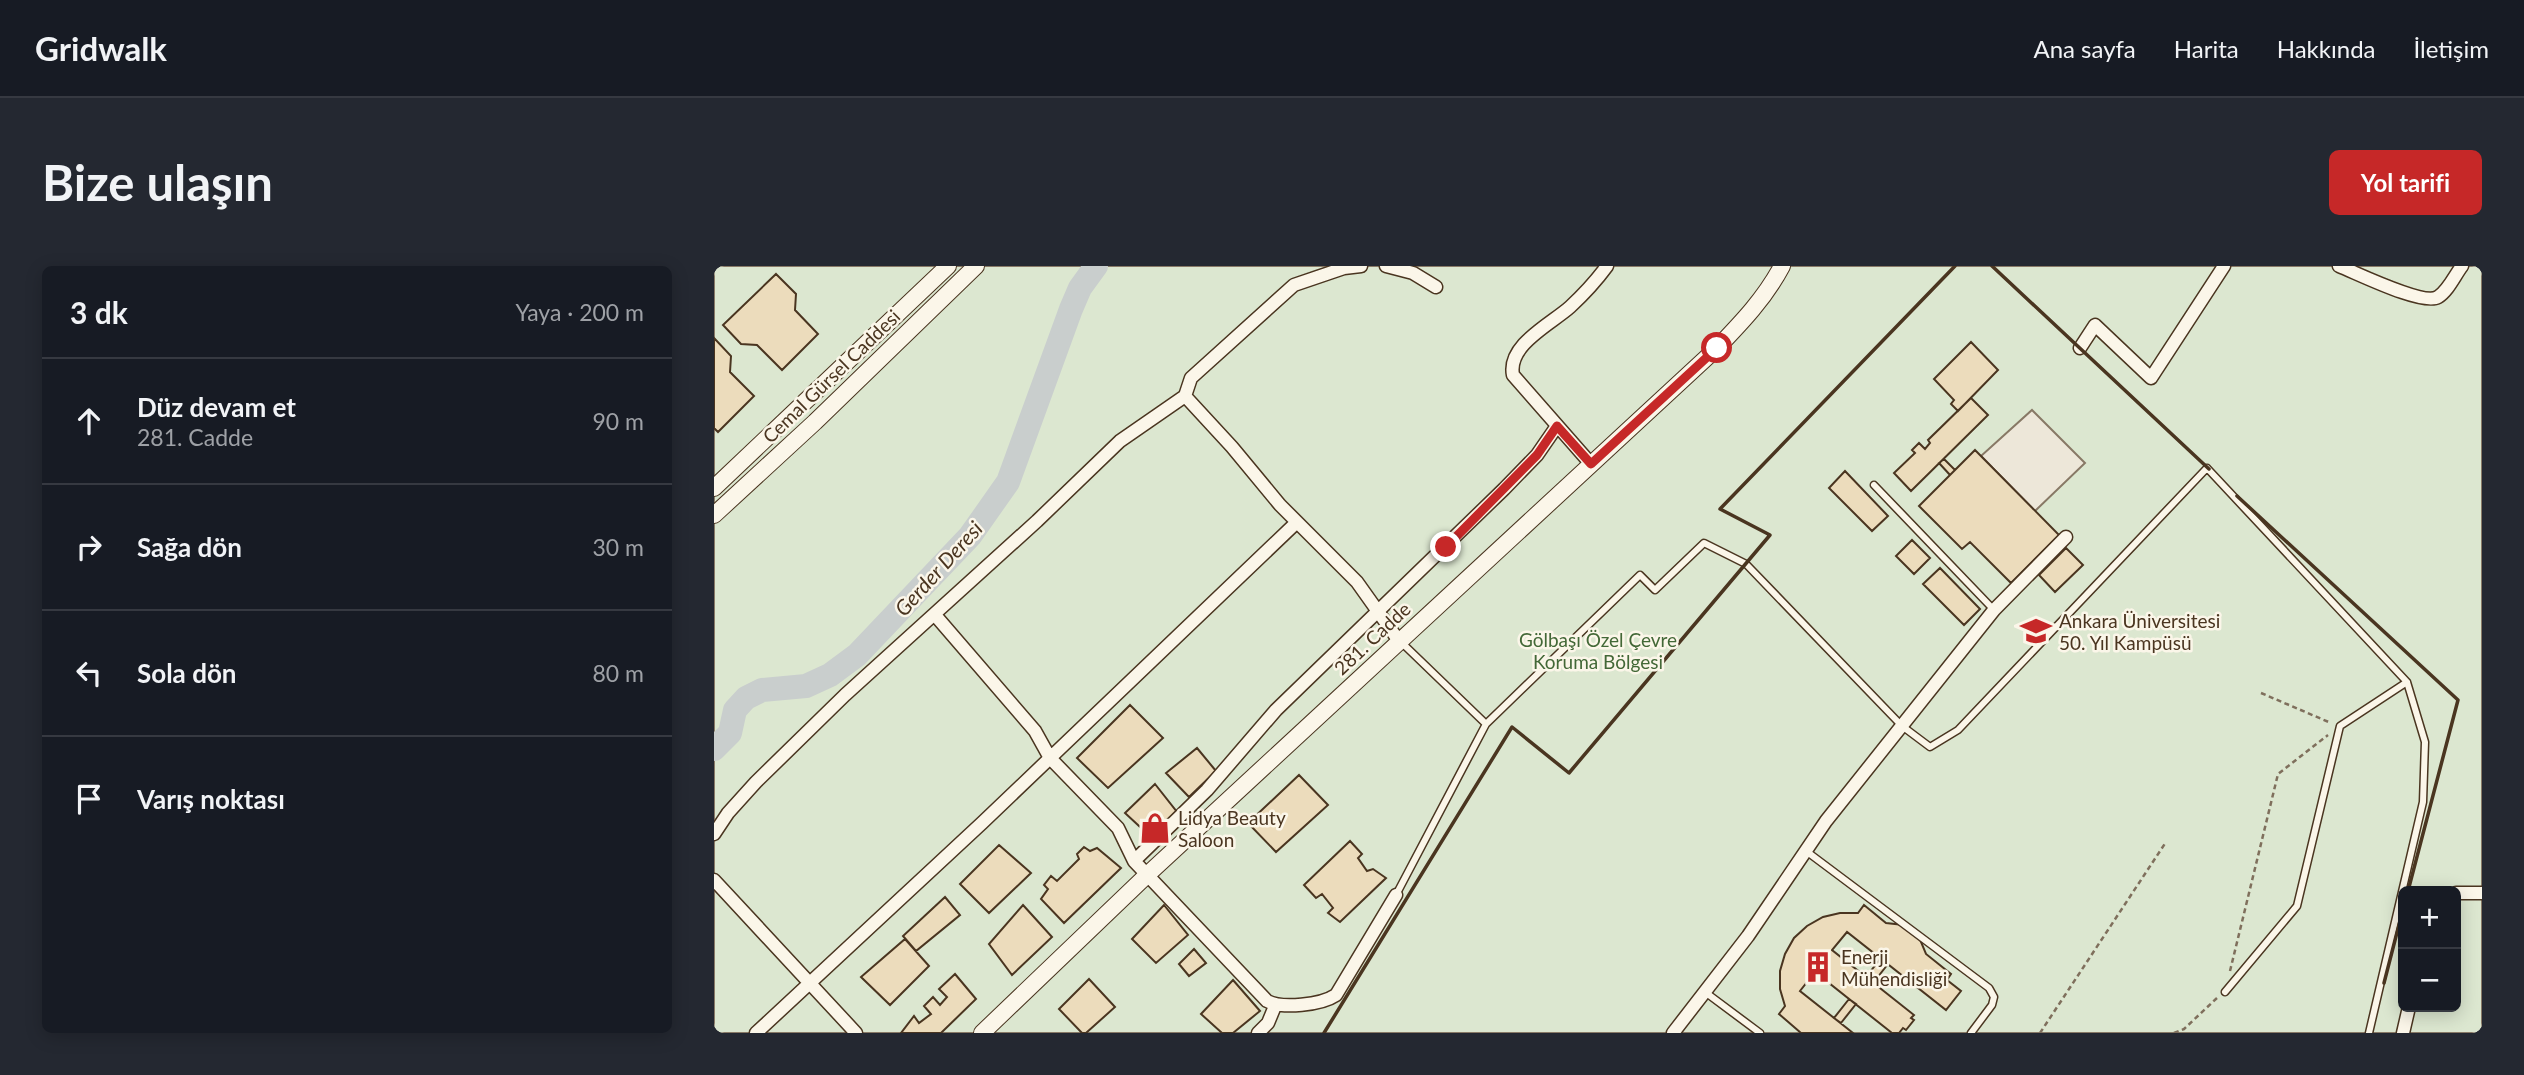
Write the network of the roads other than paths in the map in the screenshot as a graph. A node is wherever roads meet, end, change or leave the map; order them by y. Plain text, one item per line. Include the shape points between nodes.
1 (948, 266) edge
2 (976, 266) edge
3 (1361, 266) edge
4 (1386, 266) edge
5 (1607, 266) edge
6 (1782, 266) edge
7 (2224, 266) edge
8 (2339, 266) edge
9 (2462, 266) edge
10 (1436, 287) dead end
11 (2080, 348) dead end
12 (1185, 396) junction
13 (1557, 426) junction
14 (1591, 464) junction
15 (1874, 485) dead end
16 (714, 488) edge
17 (714, 515) edge
18 (1297, 522) junction
19 (2066, 537) dead end
20 (1994, 610) junction
21 (1379, 613) junction
22 (935, 615) junction
23 (1399, 641) junction
24 (2407, 682) junction
25 (1486, 724) junction
26 (1902, 726) junction
27 (1050, 758) junction
28 (714, 834) edge
29 (1807, 851) junction
30 (1134, 861) junction
31 (1147, 875) junction
32 (714, 880) edge
33 (2482, 892) edge
34 (2461, 893) edge
35 (1396, 895) joint
36 (809, 983) junction
37 (1705, 992) junction
38 (2225, 992) road end
39 (1275, 1006) junction
40 (2408, 1012) edge
41 (756, 1033) edge
42 (856, 1033) edge
43 (982, 1033) edge
44 (1258, 1033) edge
45 (1673, 1033) edge
46 (1760, 1033) edge
47 (1971, 1033) edge
48 (2369, 1033) edge
49 (2403, 1033) edge

1 - 16 street, Cemal Gürsel Caddesi
2 - 17 street, Cemal Gürsel Caddesi
3 - 12 street via 1305,281 1283,294 1191,378
4 - 10 street via 1413,273
5 - 13 street via 1585,293 1514,358 1513,375
6 - 14 street, 281. Cadde via 1752,313
7 - 11 street via 2151,378 2095,326
8 - 9 street via 2430,299 2438,296
12 - 18 street
12 - 22 street via 1121,442
13 - 14 street
13 - 21 street via 1537,455
14 - 23 street, 281. Cadde
15 - 20 lane
18 - 21 street via 1357,582
18 - 27 street
19 - 20 street
20 - 26 street
21 - 23 street
21 - 30 street via 1276,710 1207,790
22 - 27 street via 1035,731
22 - 28 street via 756,782
23 - 25 lane
23 - 31 street, 281. Cadde
24 - 26 lane via 2207,468 1958,730 1930,747
24 - 38 lane via 2340,726 2297,906
24 - 48 lane via 2424,742 2423,802
25 - 26 lane via 1640,575 1655,590 1704,542 1746,564
25 - 35 lane
26 - 29 street
27 - 30 street via 1118,828
27 - 36 street
29 - 37 street
29 - 47 lane via 1989,988 1992,1005
30 - 31 street
31 - 39 street
31 - 43 street, 281. Cadde
32 - 36 street
33 - 34 street
35 - 39 street via 1340,992 1324,1001
36 - 41 street
36 - 42 street
37 - 45 street
37 - 46 lane
39 - 44 street
40 - 49 street

